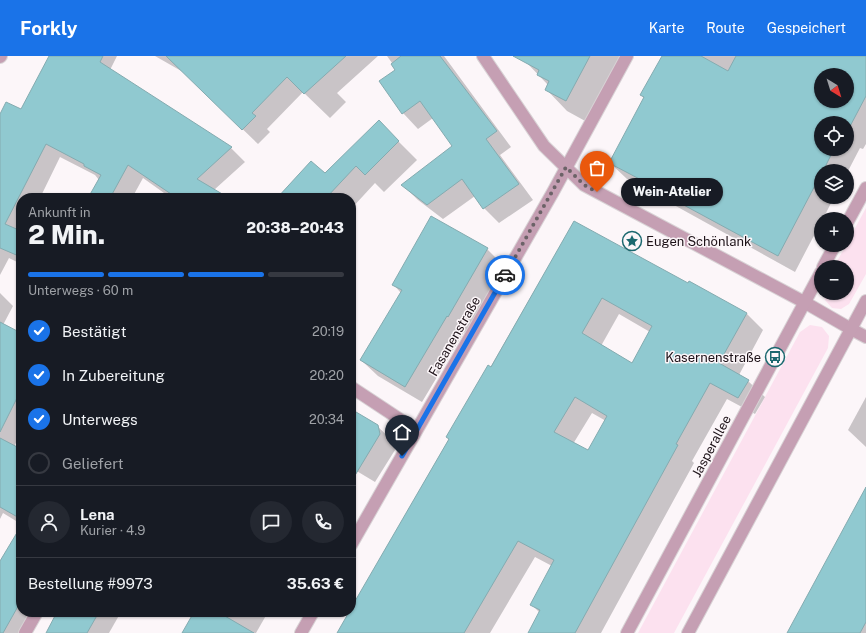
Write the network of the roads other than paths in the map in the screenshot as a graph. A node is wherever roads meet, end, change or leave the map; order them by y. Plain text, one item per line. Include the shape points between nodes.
1 (483, 56) edge
2 (627, 56) edge
3 (566, 167) junction
4 (866, 188) edge
5 (853, 212) edge
6 (814, 284) edge
7 (866, 301) edge
8 (804, 302) junction
9 (851, 328) junction
10 (866, 337) edge
11 (356, 390) edge
12 (416, 430) junction
13 (356, 535) edge
14 (34, 617) edge
15 (310, 617) edge
16 (25, 633) edge
17 (301, 633) edge
18 (627, 633) edge
19 (688, 633) edge

1 - 3 street via 544,146
2 - 3 street, Fasanenstraße
3 - 8 street via 584,185
3 - 12 street, Fasanenstraße
4 - 5 street
6 - 8 street, Jasperallee
7 - 9 street
8 - 9 street
8 - 18 street, Jasperallee
9 - 10 street
9 - 19 street
11 - 12 street
12 - 13 street, Fasanenstraße
14 - 16 street
15 - 17 street

